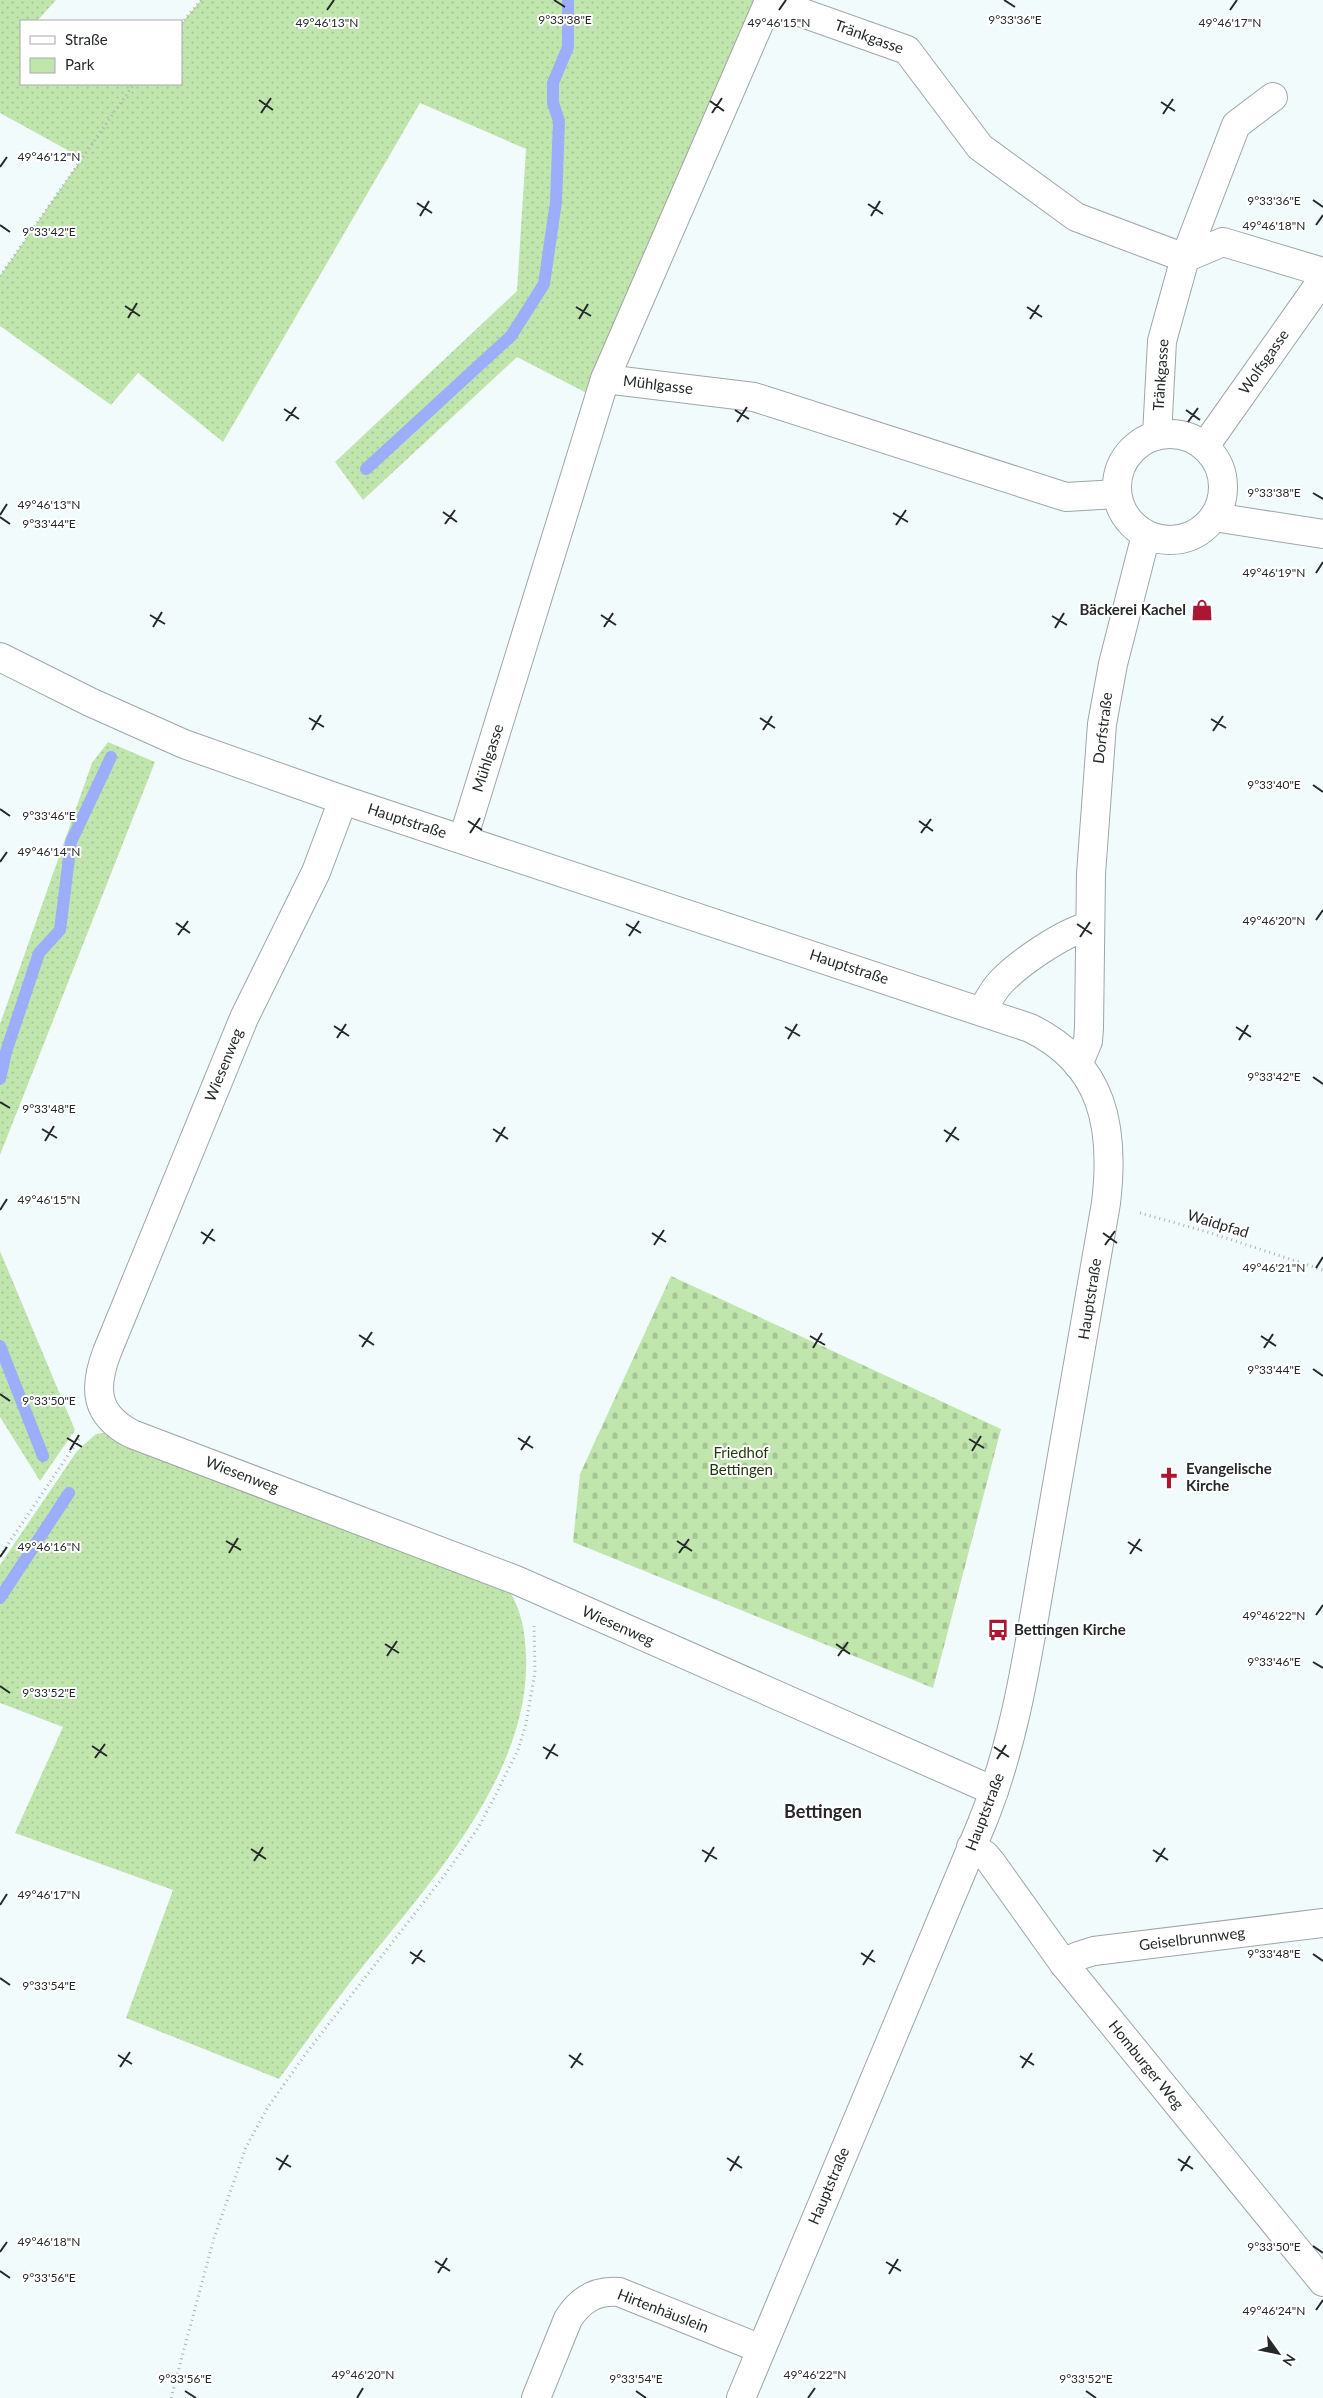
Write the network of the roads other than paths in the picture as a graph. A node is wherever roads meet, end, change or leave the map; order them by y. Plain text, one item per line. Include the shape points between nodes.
1 (1273, 97) dead end
2 (1186, 258) junction
3 (1323, 272) edge
4 (1323, 279) edge
5 (605, 379) junction
6 (1157, 435) junction
7 (1205, 446) junction
8 (1117, 494) junction
9 (1214, 518) junction
10 (1323, 534) edge
11 (1146, 535) junction
12 (0, 657) edge
13 (343, 800) junction
14 (463, 840) junction
15 (1089, 926) junction
16 (982, 1011) junction
17 (1078, 1065) junction
18 (994, 1791) junction
19 (971, 1848) junction
20 (1323, 1923) edge
21 (1064, 1964) junction
22 (1323, 2282) edge
23 (761, 2349) junction
24 (536, 2398) edge
25 (741, 2398) edge

1 - 2 street, Tränkgasse via 1236,125
2 - 3 street via 1223,242
2 - 5 street, Tränkgasse via 1076,217 986,152 907,50 769,1
2 - 6 street, Tränkgasse via 1162,341
4 - 7 street, Wolfsgasse
5 - 8 street, Mühlgasse via 754,396 1066,496
5 - 14 street, Mühlgasse
6 - 7 street via 1183,435
6 - 8 street via 1134,447 1120,468
7 - 9 street via 1220,468 1224,493
8 - 11 street via 1126,518
9 - 10 street
9 - 11 street via 1195,534 1171,541
11 - 15 street, Dorfstraße via 1113,664 1102,724
12 - 13 street, Hauptstraße via 148,730
13 - 14 street, Hauptstraße
13 - 18 street, Wiesenweg via 316,872 244,1018 107,1352 99,1383 100,1399 110,1421 132,1434 430,1546 542,1592
14 - 16 street, Hauptstraße
15 - 16 street via 1064,936 1009,974 993,990
15 - 17 street, Dorfstraße via 1090,1028
16 - 17 street, Hauptstraße via 1043,1034
17 - 18 street, Hauptstraße via 1094,1090 1106,1121 1110,1156 1106,1203 1028,1653 1011,1734
18 - 19 street, Hauptstraße
19 - 21 street, Homburger Weg via 991,1862
19 - 23 street, Hauptstraße
20 - 21 street, Geiselbrunnweg via 1094,1951
21 - 22 street, Homburger Weg
23 - 24 street, Hirtenhäuslein via 620,2292 607,2291 584,2300 568,2319
23 - 25 street, Hauptstraße

